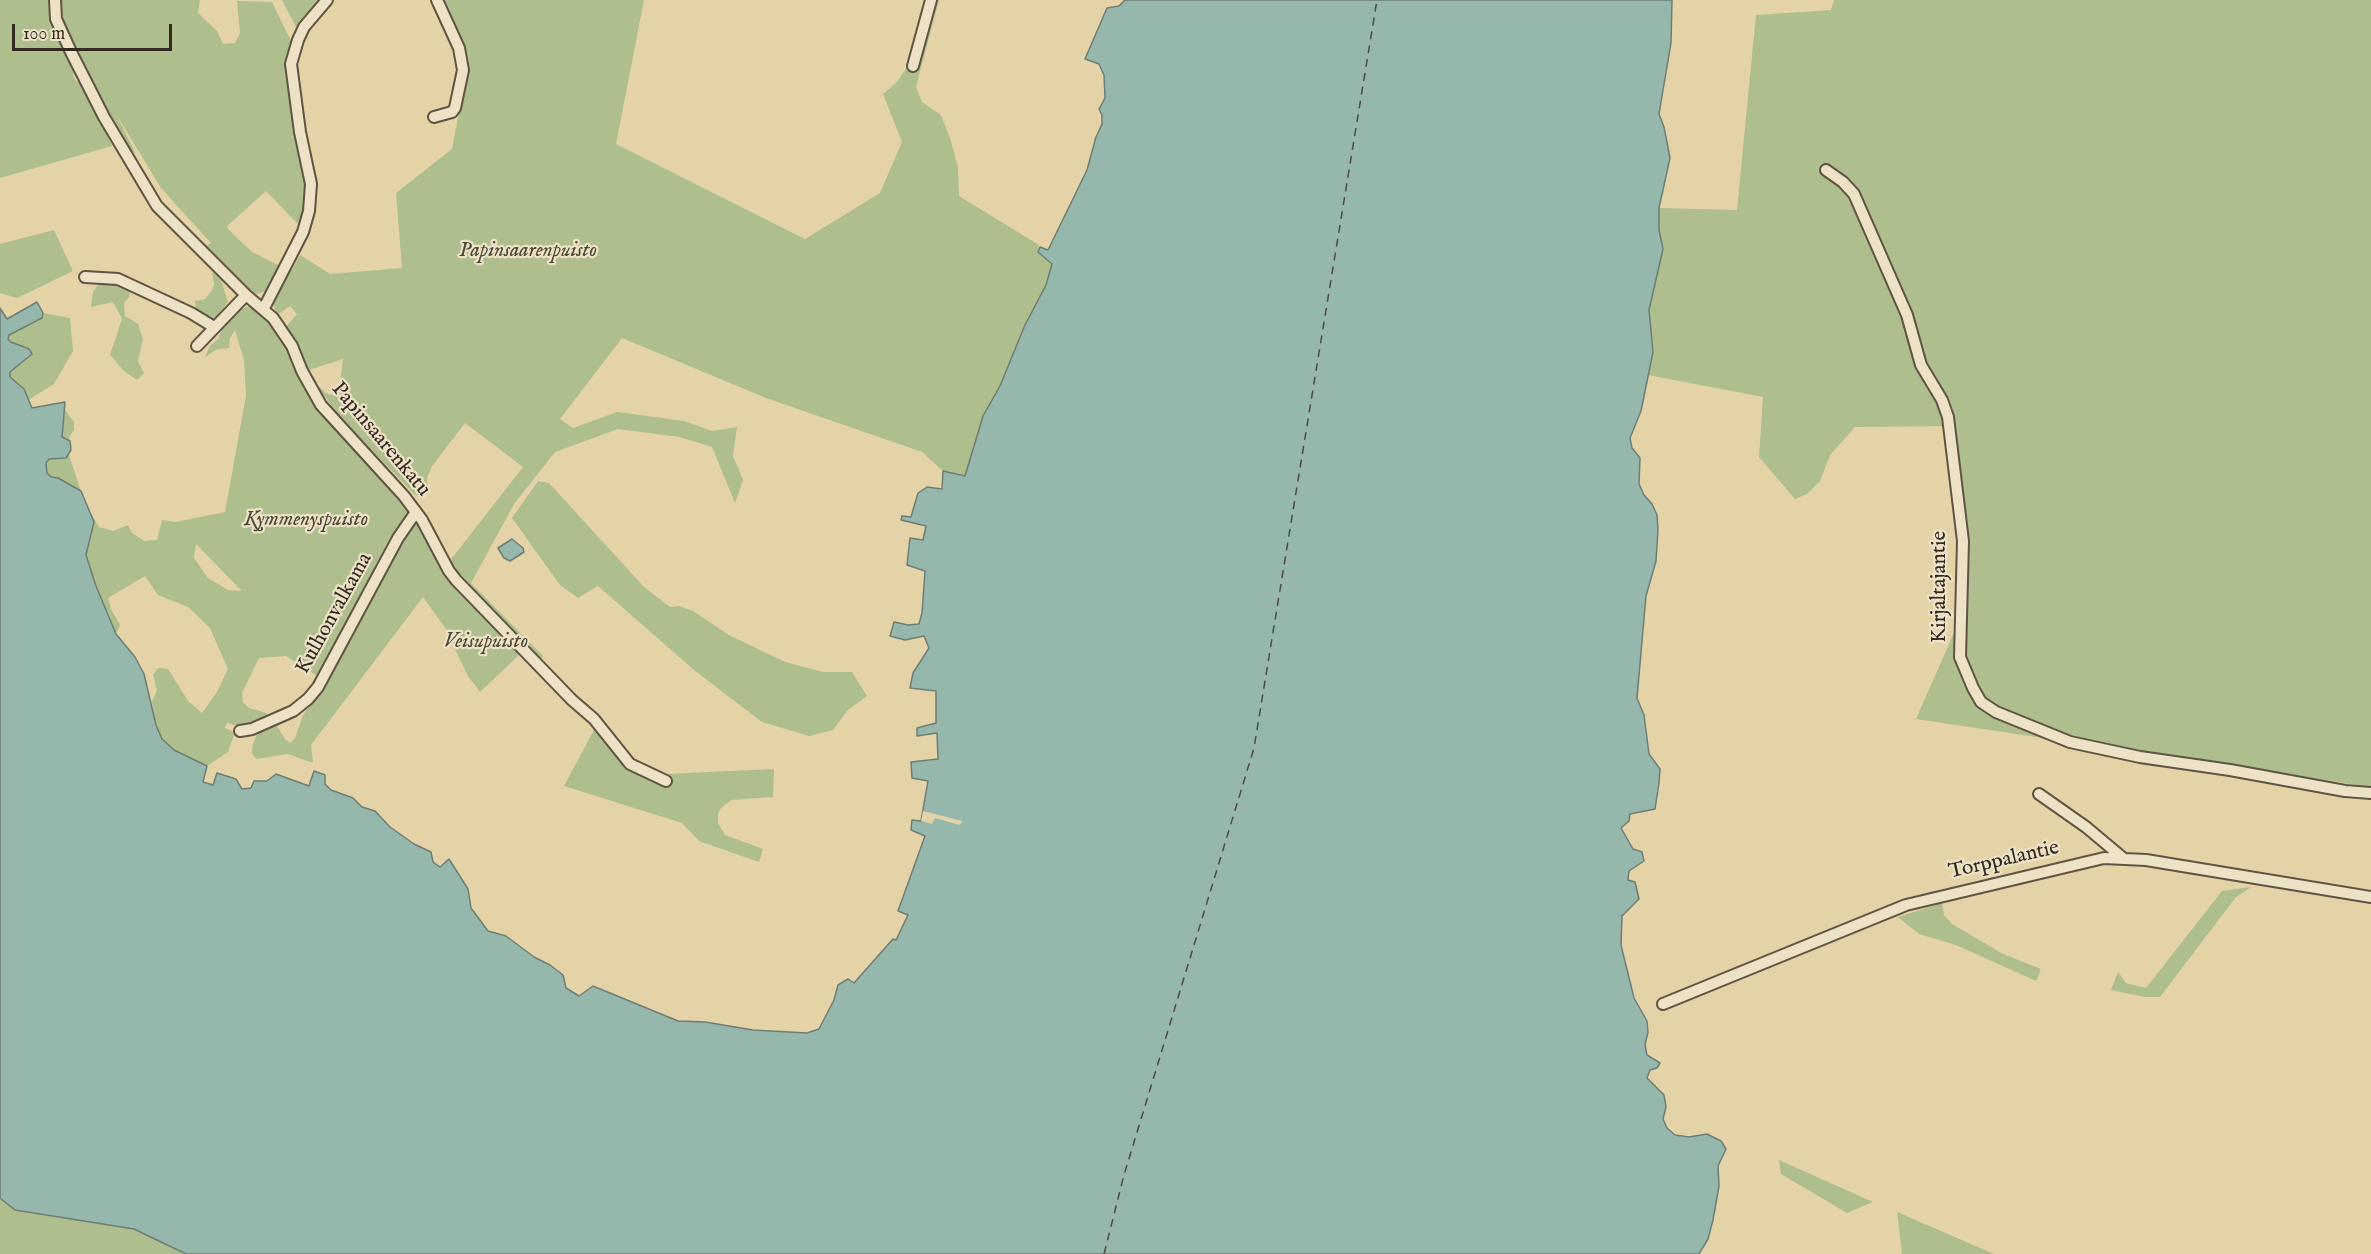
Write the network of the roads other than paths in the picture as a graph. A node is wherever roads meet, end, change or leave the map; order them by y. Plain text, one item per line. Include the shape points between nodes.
1 (55, 0) edge
2 (327, 0) edge
3 (437, 0) edge
4 (931, 0) edge
5 (913, 66) dead end
6 (434, 117) dead end
7 (1826, 170) dead end
8 (85, 277) dead end
9 (246, 295) junction
10 (264, 308) junction
11 (214, 327) junction
12 (197, 346) dead end
13 (416, 512) junction
14 (240, 731) dead end
15 (666, 781) dead end
16 (2371, 793) edge
17 (2039, 794) dead end
18 (2123, 858) junction
19 (2371, 897) edge
20 (1664, 1004) dead end

1 - 9 street, Papinsaarenkatu via 57,19 71,52 156,206
2 - 10 street via 304,27 291,64 310,184 309,211 303,232
3 - 6 street via 459,48 463,70 455,108
4 - 5 street
7 - 16 street, Kirjaltajantie via 1854,194 1907,315 1921,365 1948,417 1964,542 1960,657 1981,702 2070,742 2140,757
8 - 11 street via 118,279
9 - 10 street, Papinsaarenkatu
9 - 11 street
10 - 13 street, Papinsaarenkatu via 292,346 321,405
11 - 12 street
13 - 14 street, Kulhonvalkama via 313,693 293,711
13 - 15 street, Papinsaarenkatu via 456,580 594,719 630,764
17 - 18 street
18 - 19 street, Torppalantie
18 - 20 street, Torppalantie via 2104,858 1906,904

